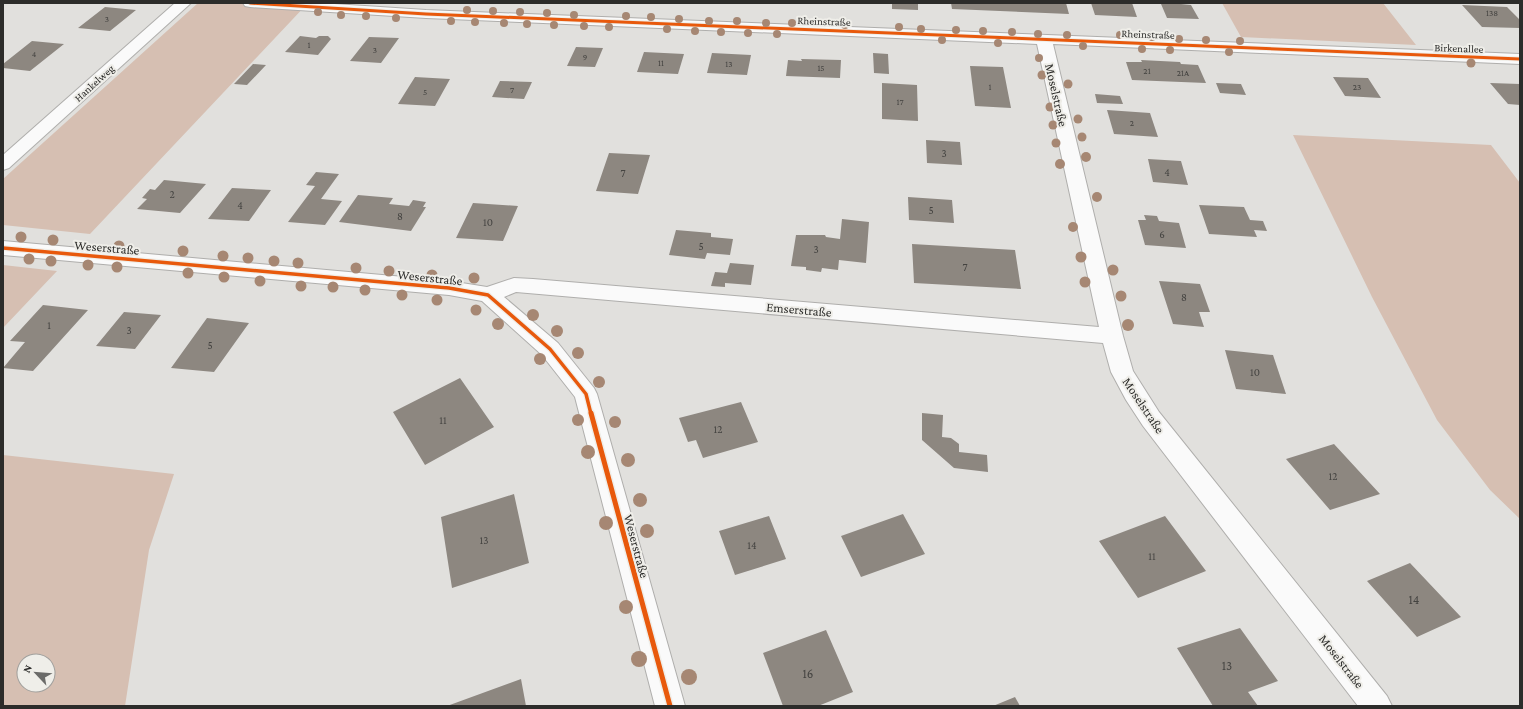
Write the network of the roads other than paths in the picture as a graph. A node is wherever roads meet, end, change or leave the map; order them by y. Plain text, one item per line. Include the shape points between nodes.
1 (184, 3) edge
2 (250, 3) edge
3 (1044, 39) junction
4 (1398, 54) joint
5 (1520, 59) edge
6 (3, 164) edge
7 (3, 248) edge
8 (488, 295) junction
9 (1112, 336) junction
10 (670, 706) edge
11 (1377, 706) edge

1 - 6 street, Hankelweg
2 - 3 street, Rheinstraße via 412,13
3 - 4 street, Rheinstraße
3 - 9 street, Moselstraße
4 - 5 street, Birkenallee
7 - 8 street, Weserstraße via 449,288
8 - 9 street, Emserstraße via 514,285 534,286
8 - 10 street, Weserstraße via 550,349 586,394
9 - 11 street, Moselstraße via 1122,372 1151,419

